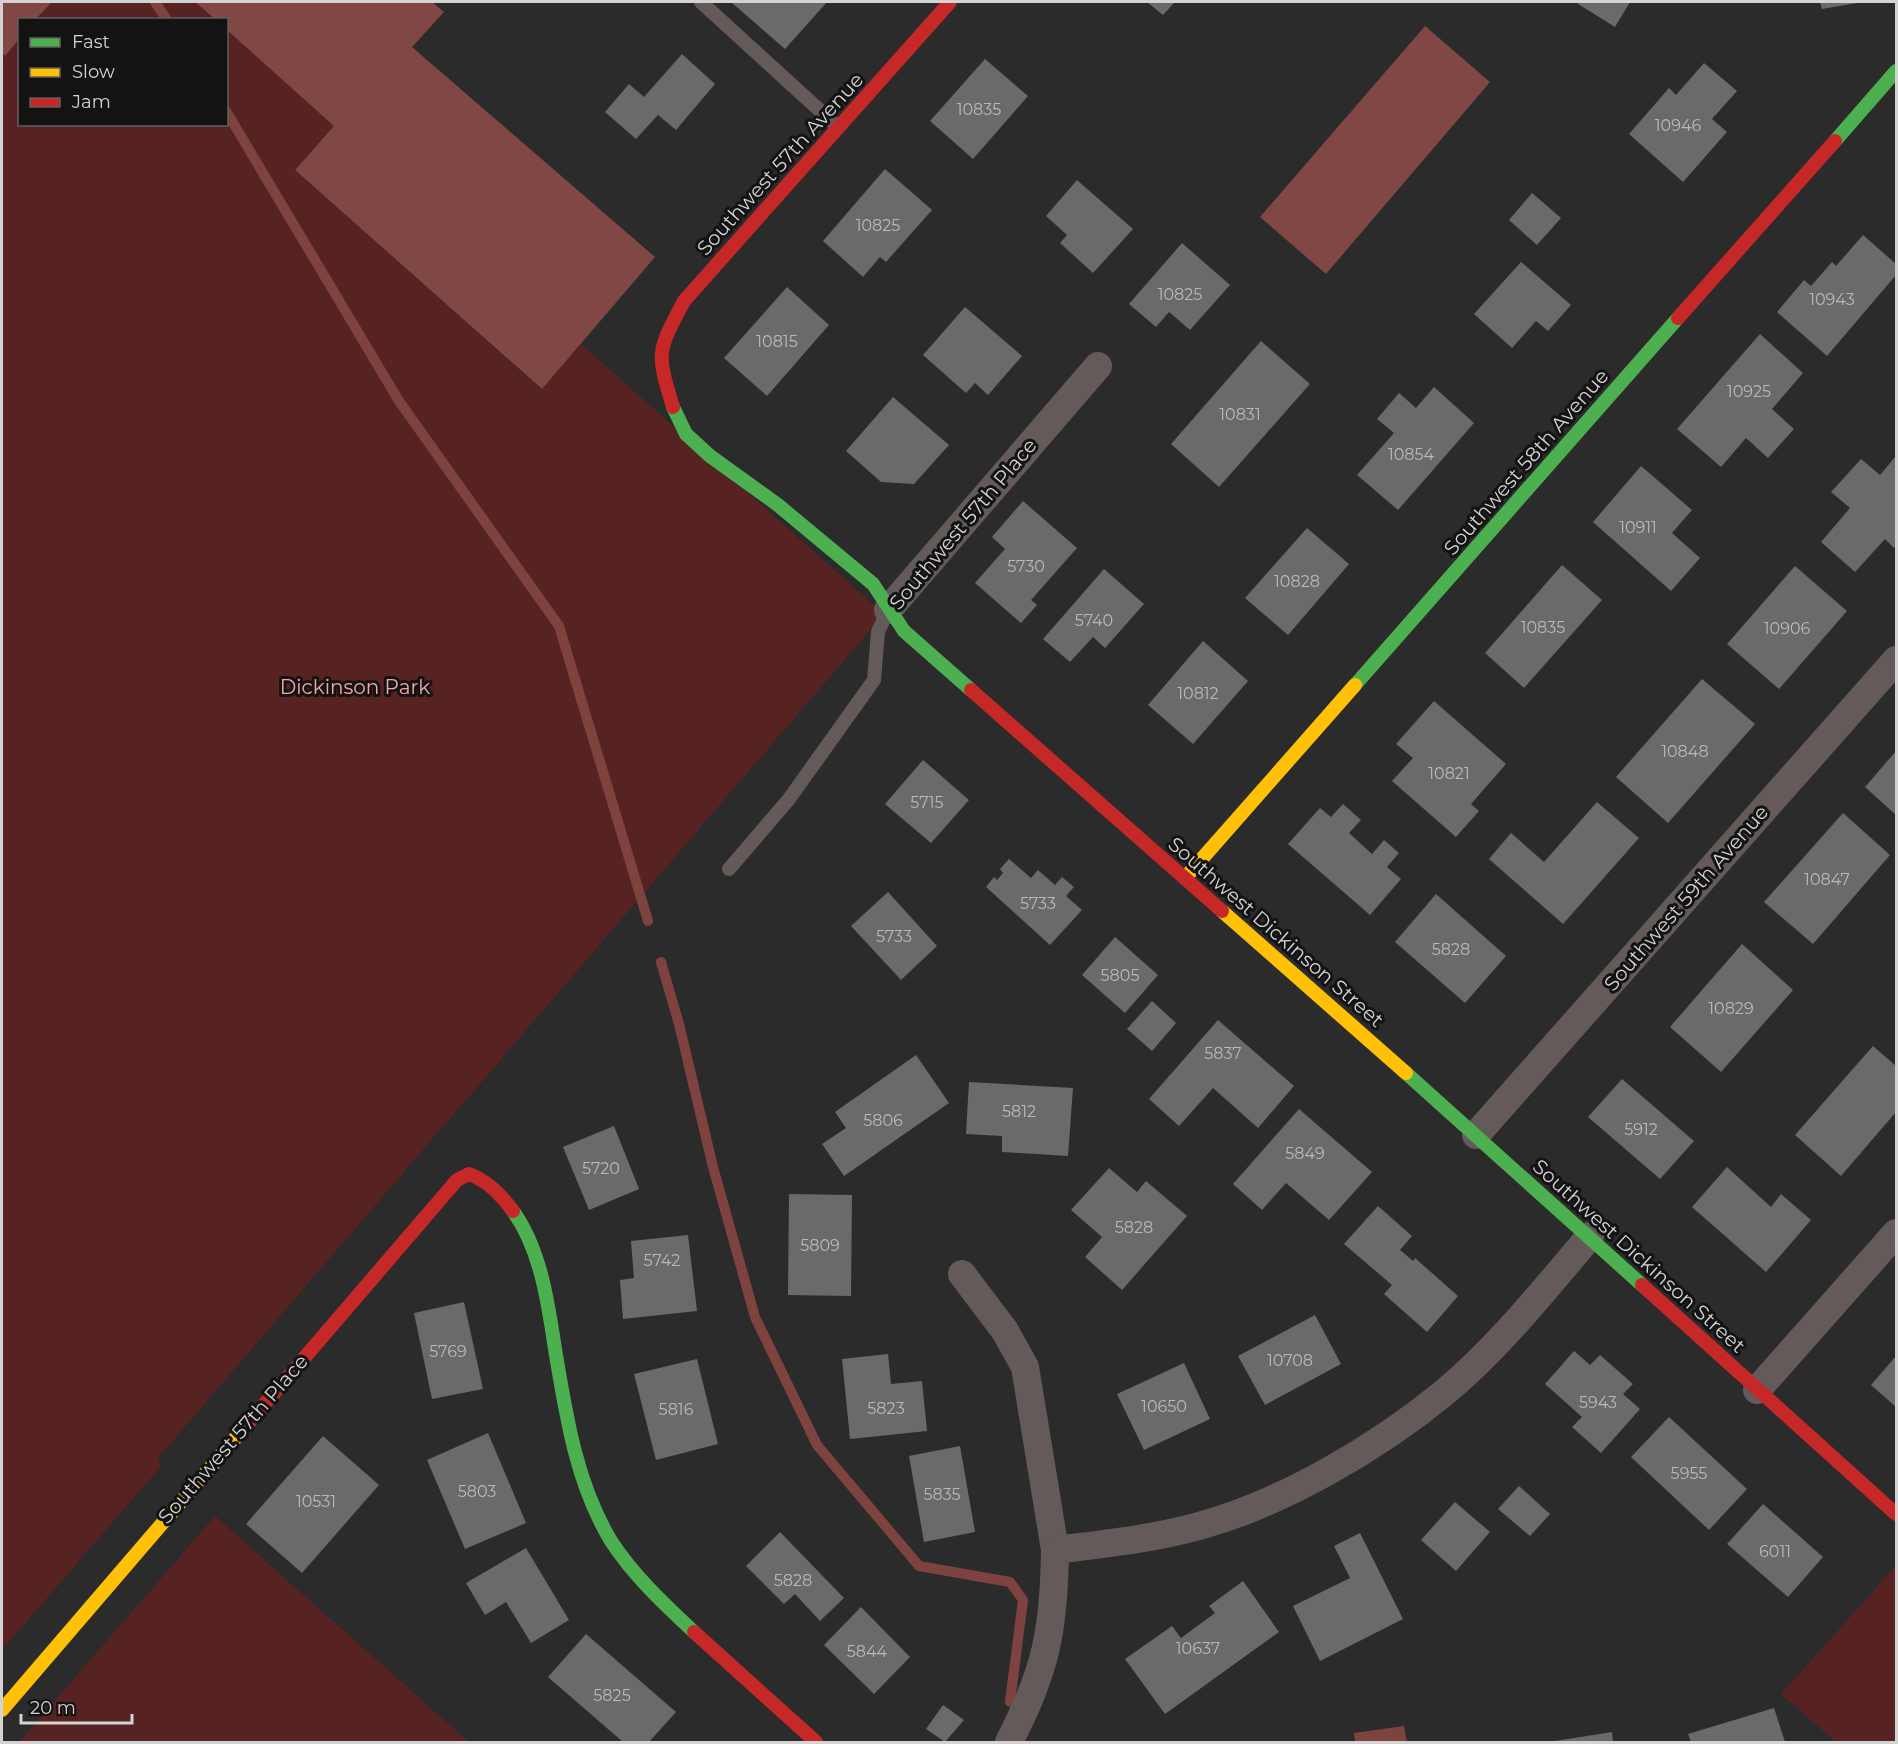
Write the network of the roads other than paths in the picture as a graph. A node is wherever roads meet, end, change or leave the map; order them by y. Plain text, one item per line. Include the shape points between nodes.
1 (701, 2) edge
2 (950, 2) edge
3 (1896, 71) edge
4 (838, 127) junction
5 (660, 364) joint
6 (1098, 366) dead end
7 (888, 610) junction
8 (1896, 660) edge
9 (729, 869) dead end
10 (1185, 878) junction
11 (1476, 1135) junction
12 (1896, 1233) edge
13 (1590, 1236) junction
14 (962, 1274) dead end
15 (1758, 1390) junction
16 (1896, 1514) edge
17 (1055, 1550) junction
18 (2, 1710) edge
19 (816, 1743) edge
20 (1009, 1743) edge

1 - 4 lane
2 - 4 street, Southwest 57th Avenue
3 - 10 street, Southwest 58th Avenue
4 - 5 street, Southwest 57th Avenue via 684,301 662,343
5 - 7 street, Southwest Dickinson Street via 675,414 696,445 778,505 873,584
6 - 7 street, Southwest 57th Place
7 - 9 lane, Southwest 57th Place via 878,632 874,680 789,799
7 - 10 street, Southwest Dickinson Street via 904,631
8 - 11 street, Southwest 59th Avenue
10 - 11 street, Southwest Dickinson Street
11 - 13 street, Southwest Dickinson Street
12 - 15 street
13 - 15 street, Southwest Dickinson Street
13 - 17 street via 1524,1313 1446,1392 1403,1424 1309,1481 1200,1526 1132,1541
14 - 17 street via 1005,1331 1025,1367
15 - 16 street, Southwest Dickinson Street
17 - 20 street via 1054,1607 1047,1650 1035,1690
18 - 19 street, Southwest 57th Place via 457,1180 469,1174 481,1179 512,1208 531,1240 590,1499 622,1558 656,1597

